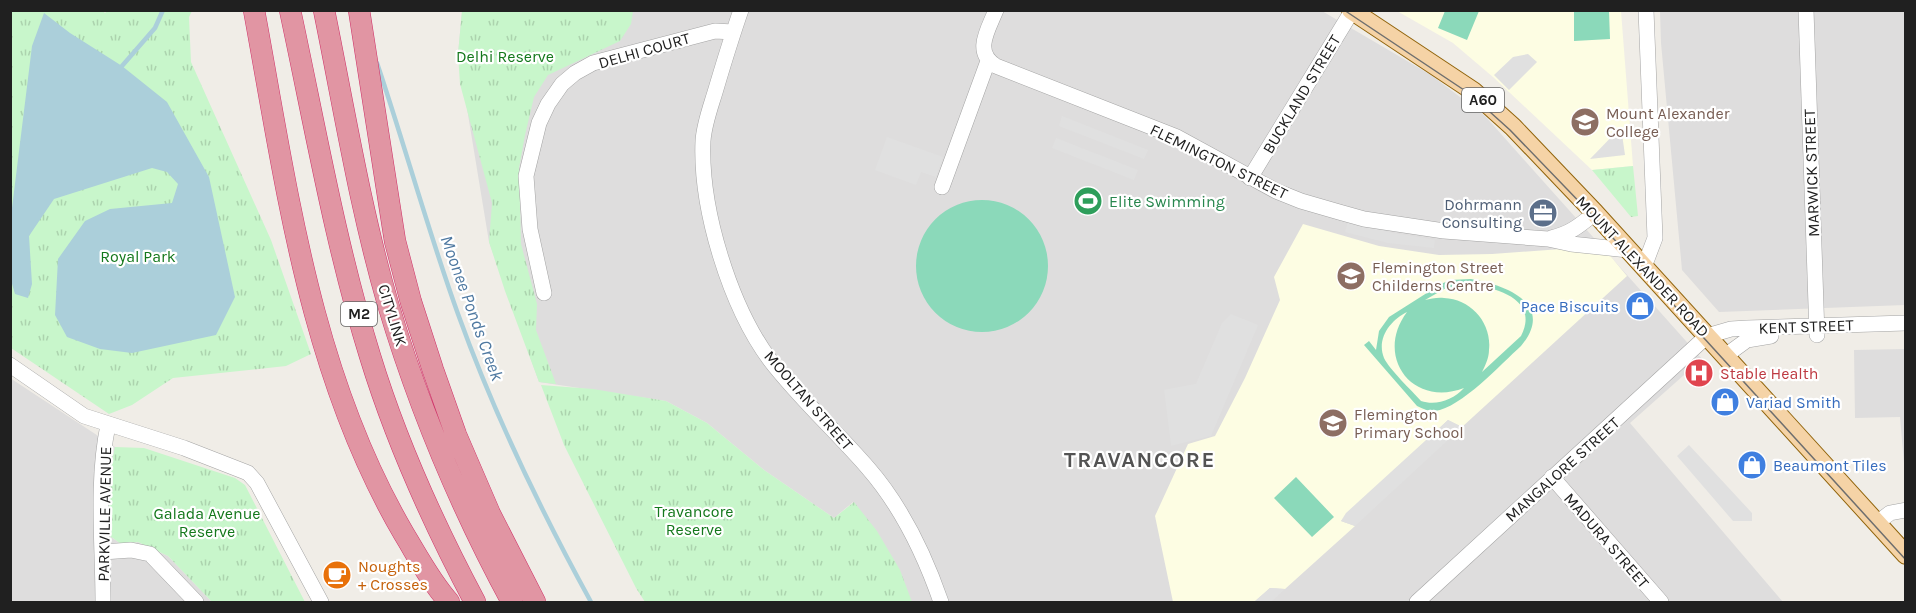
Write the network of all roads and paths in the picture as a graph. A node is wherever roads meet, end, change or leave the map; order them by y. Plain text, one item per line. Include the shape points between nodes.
1 (254, 10) edge
2 (290, 10) edge
3 (324, 10) edge
4 (359, 10) edge
5 (741, 10) edge
6 (996, 10) edge
7 (1646, 10) edge
8 (1806, 10) edge
9 (1352, 11) edge
10 (733, 32) junction
11 (988, 61) junction
12 (1250, 178) junction
13 (942, 187) dead end
14 (1595, 213) junction
15 (1548, 239) junction
16 (1628, 250) junction
17 (1644, 267) junction
18 (543, 293) dead end
19 (1905, 322) edge
20 (1817, 331) junction
21 (1905, 333) edge
22 (1707, 336) junction
23 (1725, 356) junction
24 (10, 365) edge
25 (108, 425) junction
26 (1552, 477) junction
27 (1905, 510) edge
28 (1876, 523) junction
29 (103, 552) junction
30 (1905, 555) edge
31 (103, 603) edge
32 (196, 603) edge
33 (321, 603) edge
34 (448, 603) edge
35 (475, 603) edge
36 (512, 603) edge
37 (535, 603) edge
38 (941, 603) edge
39 (1417, 603) edge
40 (1661, 603) edge

1 - 34 highway via 308,292 339,393 391,510
2 - 35 highway, CITYLINK / M2 via 325,177 369,354 419,487
3 - 36 highway, CITYLINK / M2 via 388,303 455,488
4 - 37 highway via 394,242 411,302 456,435
5 - 10 street, MOOLTAN STREET
6 - 11 street via 983,45
7 - 17 street via 1654,238
8 - 20 street, MARWICK STREET
9 - 12 street, BUCKLAND STREET
9 - 14 main road, MOUNT ALEXANDER ROAD / A60 via 1473,91
10 - 18 street, DELHI COURT via 715,31 593,63 562,84 539,123 526,176 530,229
10 - 38 street, MOOLTAN STREET via 703,140 712,228 731,285 755,337 770,359 893,501 921,552
11 - 12 street, FLEMINGTON STREET via 1178,137
11 - 13 street
12 - 15 street, FLEMINGTON STREET via 1301,201 1364,219 1444,231
14 - 15 street, FLEMINGTON STREET via 1567,234
14 - 16 main road, MOUNT ALEXANDER ROAD / A60
15 - 16 street, FLEMINGTON STREET
16 - 17 main road, MOUNT ALEXANDER ROAD / A60
17 - 22 main road, MOUNT ALEXANDER ROAD / A60
19 - 20 street, KENT STREET
20 - 21 street, KENT STREET
20 - 22 street, KENT STREET via 1736,329
20 - 23 street, KENT STREET via 1755,337
22 - 23 main road, MOUNT ALEXANDER ROAD / A60
22 - 26 street, MANGALORE STREET
23 - 28 main road, MOUNT ALEXANDER ROAD / A60
24 - 25 street via 84,416
25 - 29 street, PARKVILLE AVENUE via 101,477
25 - 33 street via 254,465 265,478 276,518
26 - 39 street, MANGALORE STREET
26 - 40 street, MADURA STREET
27 - 28 street via 1890,513
28 - 30 main road, MOUNT ALEXANDER ROAD / A60
29 - 31 street, PARKVILLE AVENUE
29 - 32 street via 131,550 150,554

